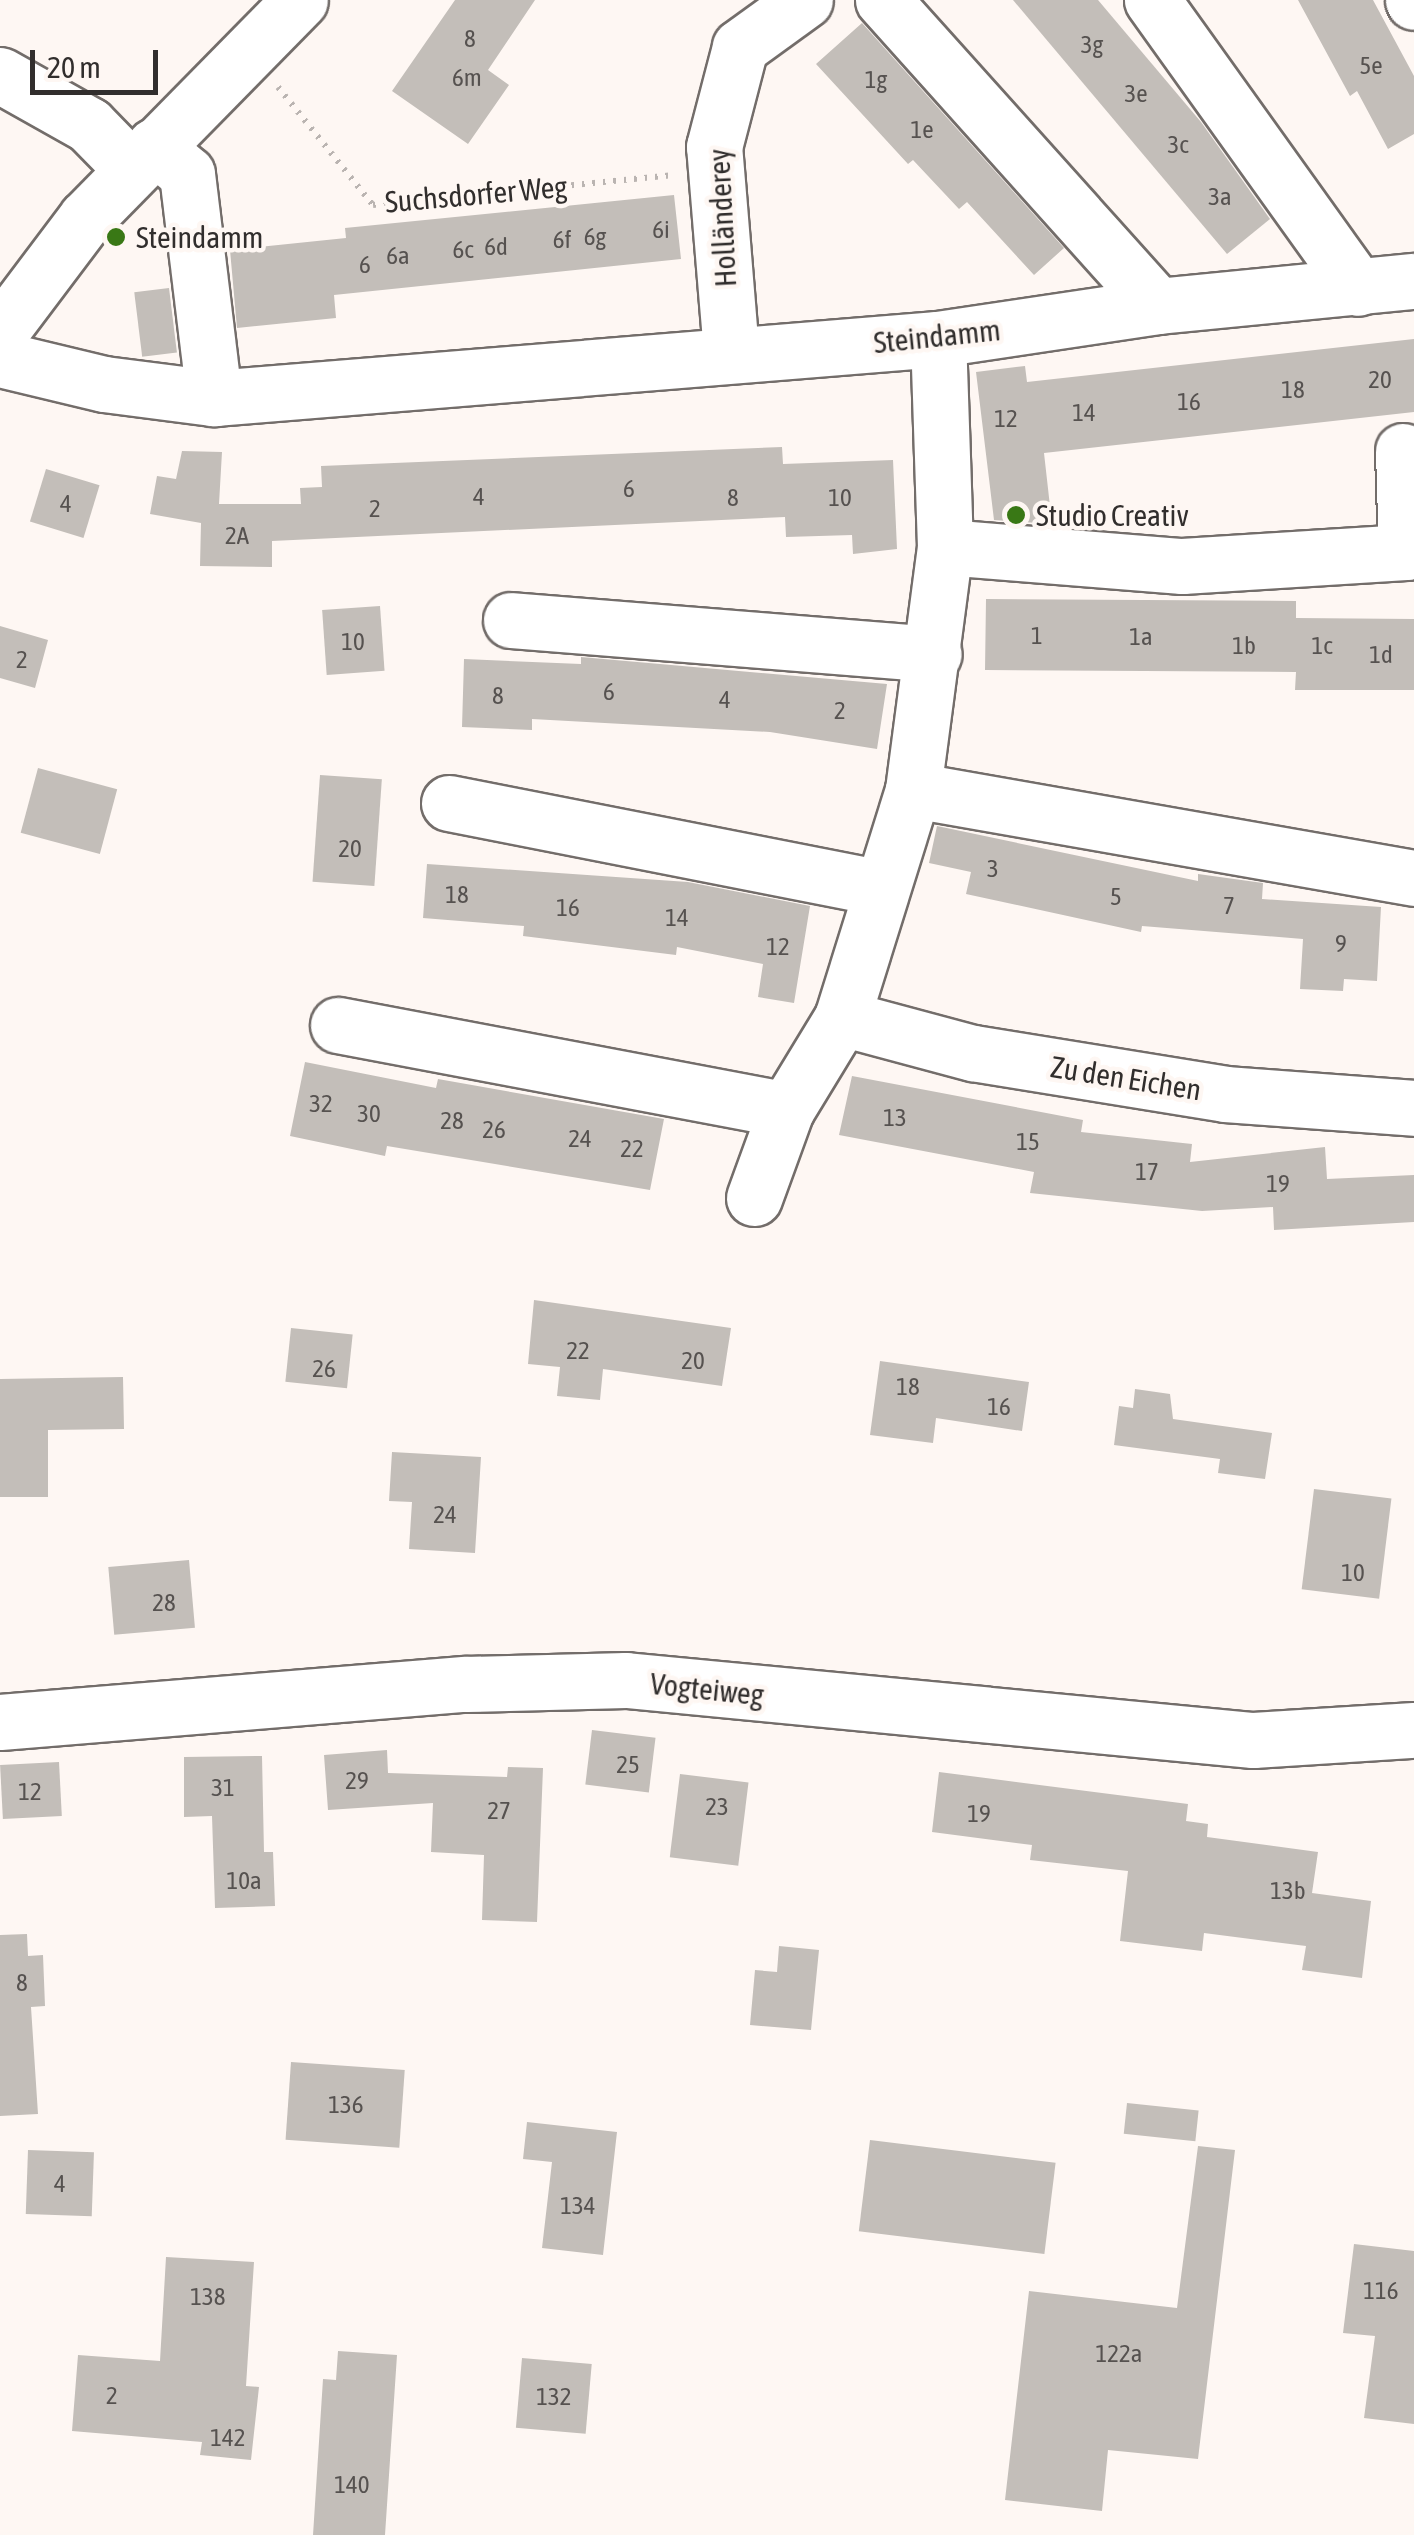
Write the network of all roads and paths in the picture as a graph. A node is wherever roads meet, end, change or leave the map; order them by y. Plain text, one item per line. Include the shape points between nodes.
1 (300, 0) edge
2 (804, 0) edge
3 (884, 0) edge
4 (1152, 0) edge
5 (250, 50) junction
6 (0, 75) edge
7 (143, 158) junction
8 (716, 170) junction
9 (1414, 281) edge
10 (1358, 288) junction
11 (1158, 306) junction
12 (0, 332) edge
13 (938, 339) junction
14 (731, 352) junction
15 (0, 359) edge
16 (214, 398) junction
17 (1403, 451) dead end
18 (945, 547) junction
19 (510, 620) dead end
20 (934, 654) junction
21 (914, 790) junction
22 (449, 803) dead end
23 (1414, 878) edge
24 (882, 888) junction
25 (842, 1018) junction
26 (338, 1025) dead end
27 (1414, 1108) edge
28 (786, 1110) junction
29 (754, 1198) dead end
30 (0, 1722) edge
31 (1414, 1730) edge

1 - 5 street
2 - 8 street, Holländerey via 740,47 714,146
3 - 11 street
4 - 10 street
5 - 7 street
5 - 8 path, Suchsdorfer Weg via 372,205
6 - 7 street
7 - 12 street via 86,218
7 - 16 street via 187,174
8 - 14 street, Holländerey
9 - 10 street, Steindamm
10 - 11 street, Steindamm
11 - 13 street, Steindamm
13 - 14 street, Steindamm
13 - 18 street
14 - 16 street, Steindamm
15 - 16 street, Steindamm via 104,384
17 - 18 street via 1406,552 1182,566
18 - 20 street
19 - 20 street
20 - 21 street
21 - 23 street
21 - 24 street
22 - 24 street
24 - 25 street
25 - 27 street, Zu den Eichen via 973,1053 1206,1090
25 - 28 street
26 - 28 street
28 - 29 street
30 - 31 street, Vogteiweg via 466,1684 626,1680 1253,1740

